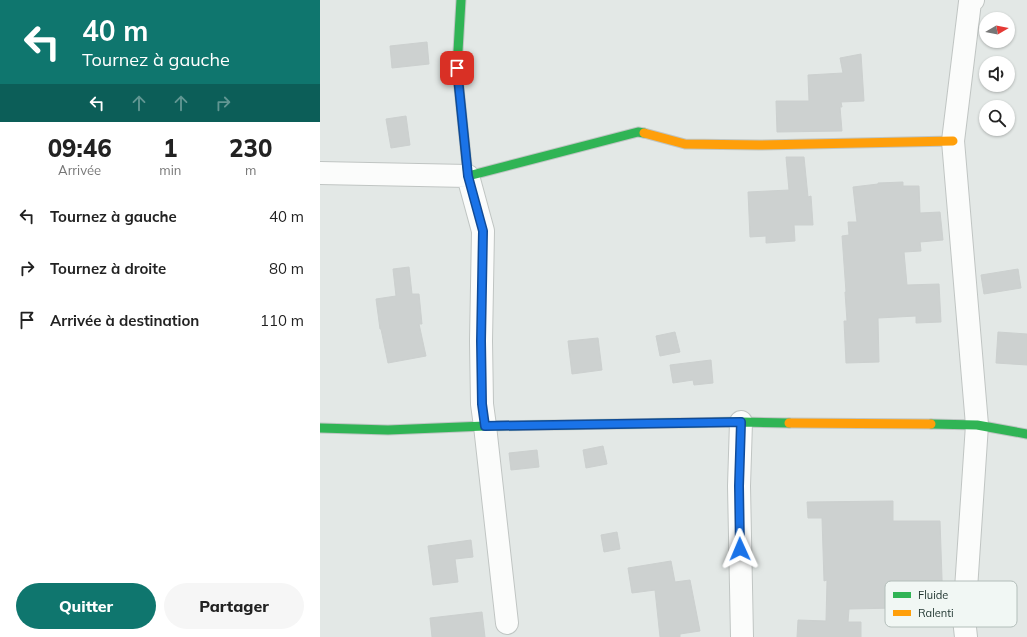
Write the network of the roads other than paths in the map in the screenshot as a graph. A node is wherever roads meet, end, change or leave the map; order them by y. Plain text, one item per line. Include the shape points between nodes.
1 (461, 0) edge
2 (972, 0) edge
3 (953, 142) junction
4 (320, 173) edge
5 (468, 176) junction
6 (741, 422) junction
7 (977, 425) junction
8 (485, 426) junction
9 (320, 428) edge
10 (1027, 434) edge
11 (967, 581) edge
12 (507, 623) dead end
13 (965, 627) edge
14 (742, 637) edge
15 (966, 637) edge

1 - 5 street via 457,68
2 - 3 street
3 - 5 street via 685,144 638,132
3 - 7 street
4 - 5 street
5 - 8 street via 483,231 481,341
6 - 7 street
6 - 8 street
6 - 14 street via 739,486
7 - 10 street
7 - 11 street
8 - 9 street via 388,430
8 - 12 street
13 - 15 street

